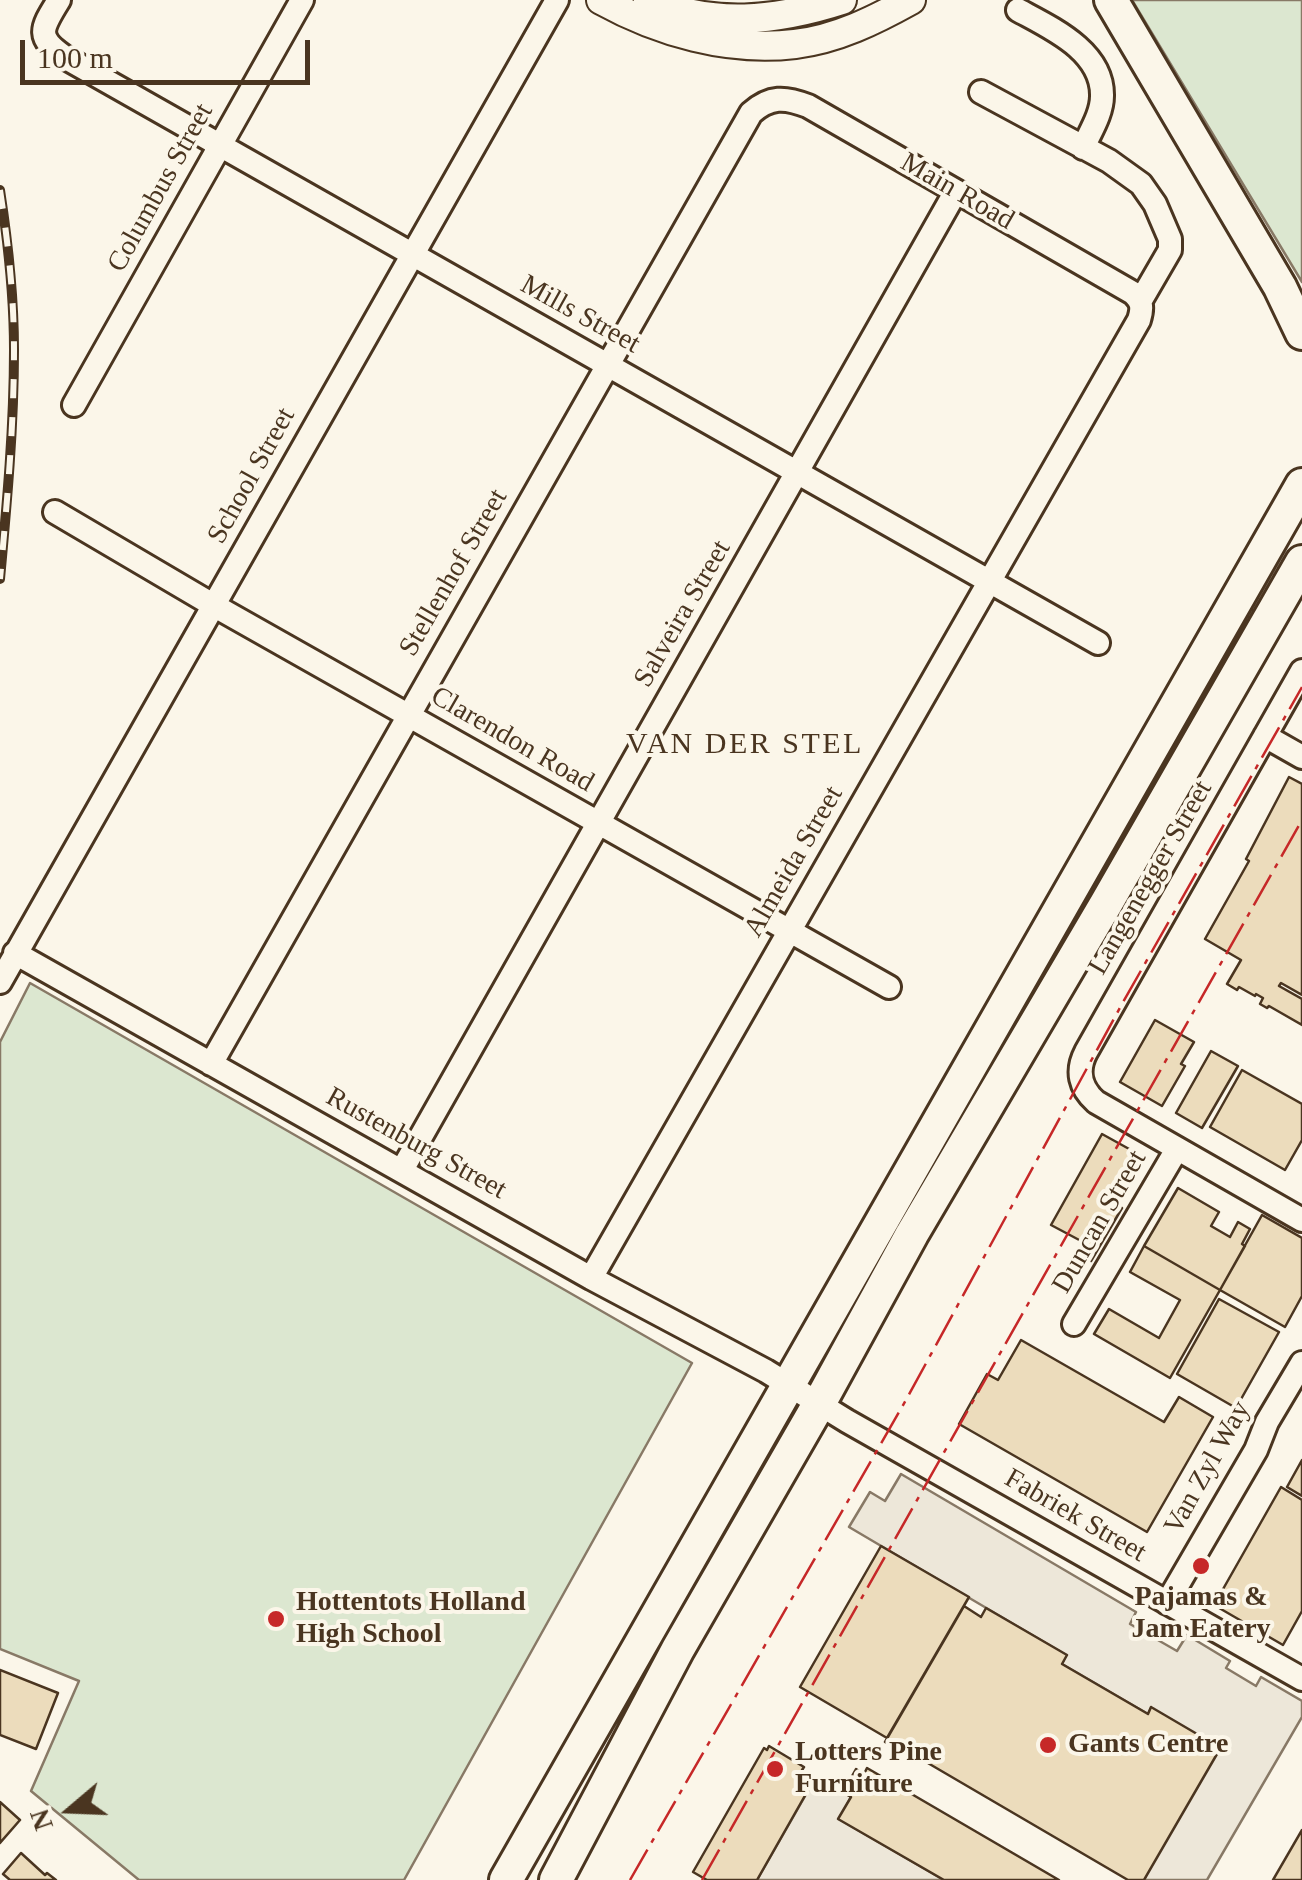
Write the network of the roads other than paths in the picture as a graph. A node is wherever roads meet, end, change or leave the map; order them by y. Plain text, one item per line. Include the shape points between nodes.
1 (58, 0) edge
2 (302, 0) edge
3 (557, 0) edge
4 (601, 0) edge
5 (648, 0) edge
6 (842, 0) edge
7 (911, 0) edge
8 (1112, 0) edge
9 (1018, 10) dead end
10 (981, 92) dead end
11 (751, 113) joint
12 (218, 146) junction
13 (1084, 148) junction
14 (956, 191) junction
15 (412, 254) junction
16 (1291, 299) edge
17 (1140, 310) junction
18 (1302, 333) edge
19 (607, 365) junction
20 (74, 405) dead end
21 (797, 473) junction
22 (1302, 486) edge
23 (55, 512) dead end
24 (1302, 562) edge
25 (988, 581) junction
26 (213, 606) junction
27 (1098, 643) dead end
28 (1302, 672) edge
29 (408, 715) junction
30 (1266, 736) junction
31 (1302, 757) edge
32 (598, 824) junction
33 (788, 931) junction
34 (15, 954) junction
35 (0, 982) edge
36 (889, 987) dead end
37 (211, 1064) junction
38 (1177, 1149) junction
39 (402, 1170) junction
40 (1302, 1220) edge
41 (592, 1278) junction
42 (1074, 1324) dead end
43 (1302, 1363) edge
44 (788, 1385) junction
45 (819, 1404) junction
46 (1167, 1603) junction
47 (1302, 1679) edge
48 (506, 1880) edge
49 (556, 1880) edge

1 - 12 street, Mills Street via 43,30 51,48
2 - 12 street, Columbus Street
3 - 15 street, School Street
4 - 7 main road via 680,34 770,45 853,29
5 - 6 main road via 694,14 752,20
8 - 16 highway
9 - 13 street via 1064,35 1094,67 1102,96
10 - 13 street
11 - 14 street, Main Road via 774,98 790,99
11 - 19 street, Stellenhof Street
12 - 15 street, Mills Street
12 - 20 street, Columbus Street
13 - 17 street, Almeida Street via 1141,184 1170,239
14 - 17 street, Main Road via 1132,292
14 - 21 street, Salveira Street
15 - 19 street, Mills Street
15 - 26 street, School Street
16 - 18 highway
17 - 25 street, Almeida Street
19 - 21 street, Mills Street
19 - 29 street, Stellenhof Street
21 - 25 street, Mills Street
21 - 32 street, Salveira Street
22 - 44 highway
23 - 26 street, Clarendon Road
24 - 45 highway
25 - 27 street, Mills Street
25 - 33 street, Almeida Street
26 - 29 street, Clarendon Road
26 - 34 street, School Street
28 - 30 street, Langenegger Street
29 - 32 street, Clarendon Road
29 - 37 street, Stellenhof Street
30 - 31 street
30 - 38 street, Langenegger Street via 1082,1060 1080,1079 1089,1096
32 - 33 street, Clarendon Road
32 - 39 street, Salveira Street
33 - 36 street, Clarendon Road
33 - 41 street, Almeida Street
34 - 35 street, School Street
34 - 37 street, Rustenburg Street
37 - 39 street, Rustenburg Street
38 - 40 street
38 - 42 street, Duncan Street
39 - 41 street, Rustenburg Street
41 - 44 street, Rustenburg Street
43 - 46 street, Van Zyl Way
44 - 45 street, Fabriek Street
44 - 48 highway
45 - 46 street, Fabriek Street
45 - 49 highway
46 - 47 street, Fabriek Street

